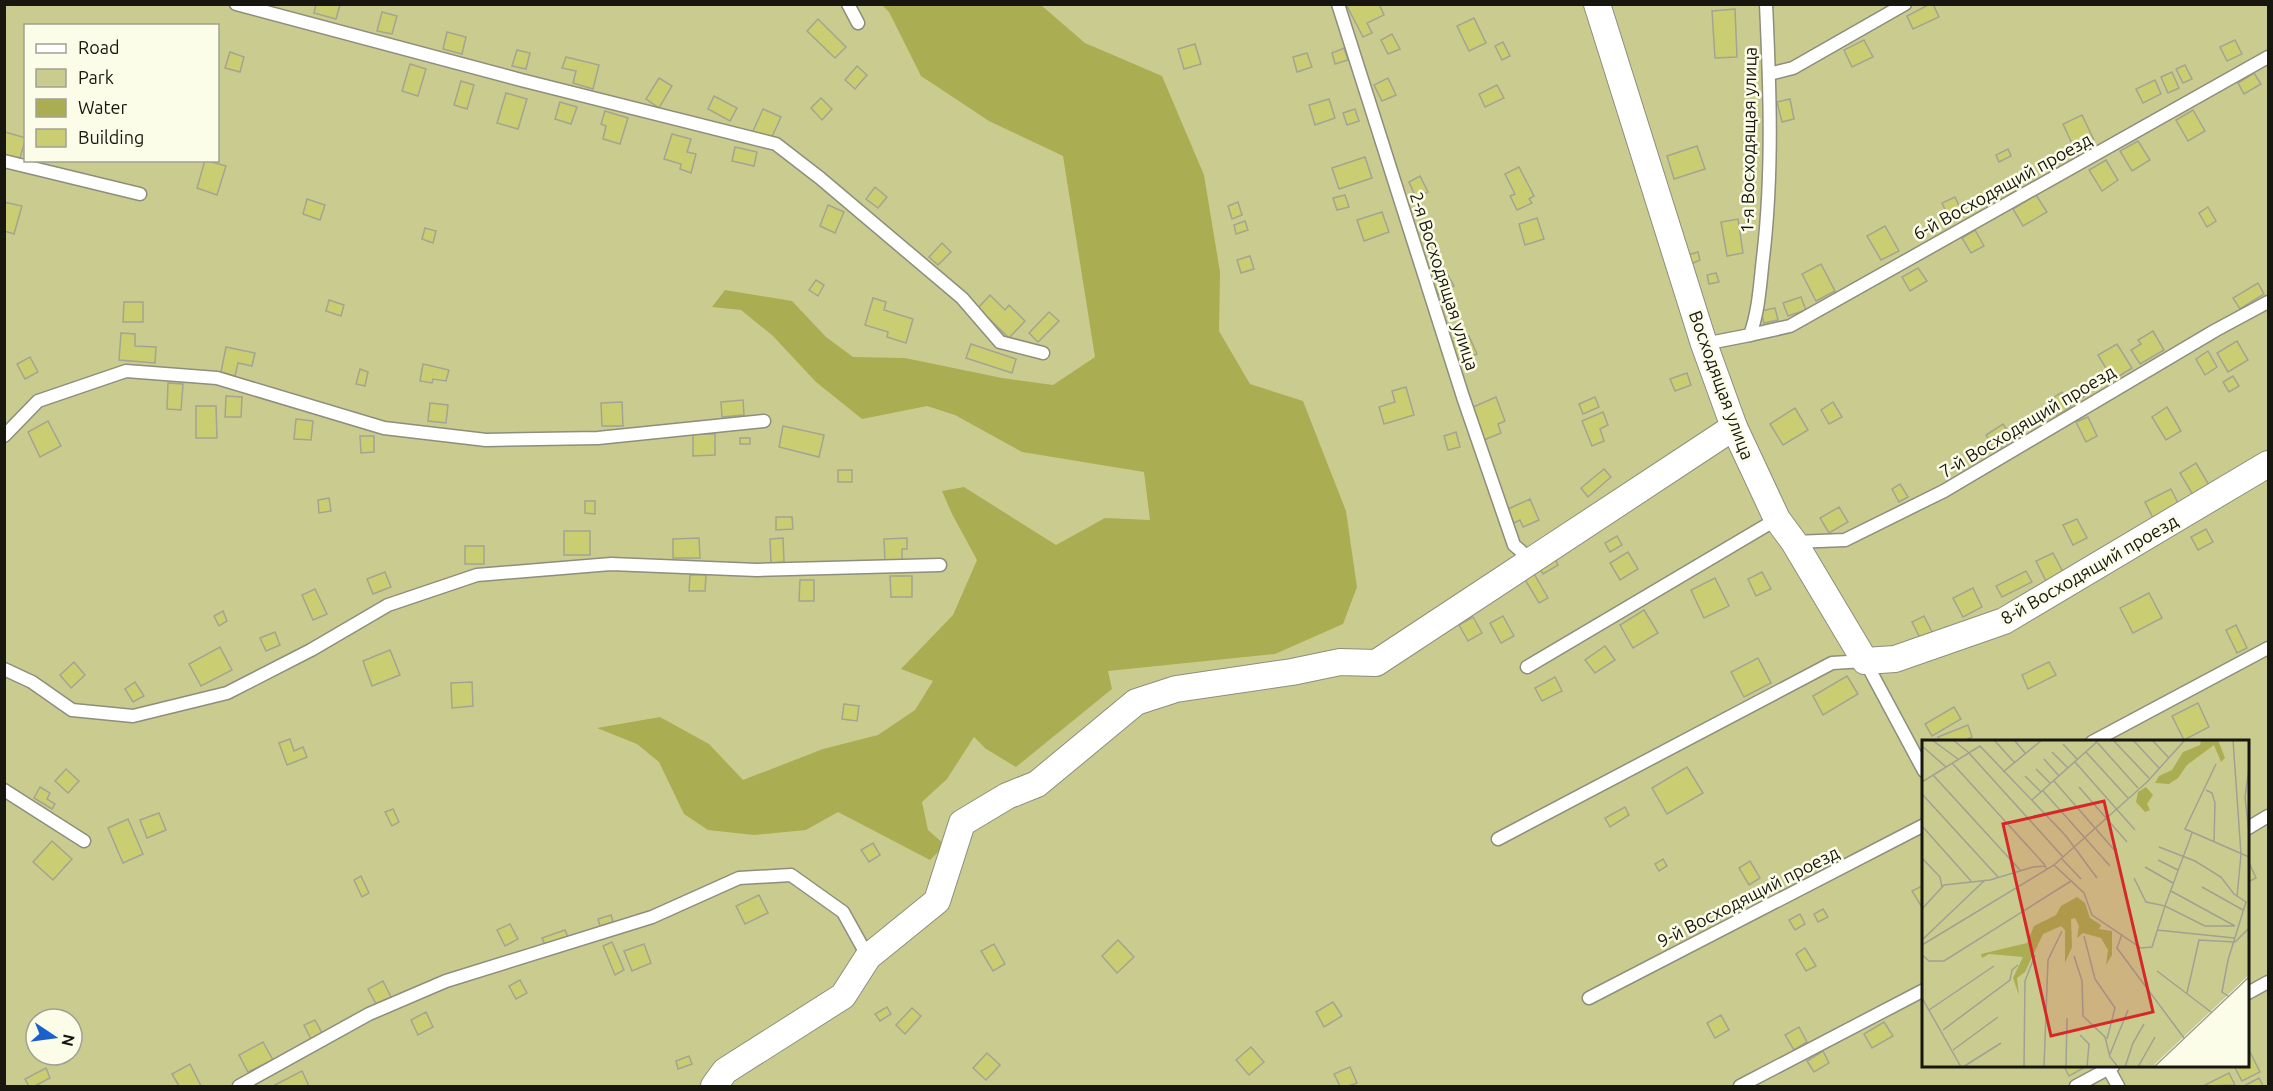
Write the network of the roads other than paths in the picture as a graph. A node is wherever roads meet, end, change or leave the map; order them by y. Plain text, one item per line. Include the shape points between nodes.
1 (236, 4) edge
2 (848, 4) edge
3 (1338, 4) edge
4 (1597, 4) edge
5 (1766, 4) edge
6 (1905, 4) edge
7 (858, 23) dead end
8 (2268, 57) edge
9 (1769, 74) junction
10 (4, 161) edge
11 (141, 195) dead end
12 (2268, 302) edge
13 (1750, 335) junction
14 (1704, 344) junction
15 (1043, 353) dead end
16 (764, 421) dead end
17 (1734, 427) junction
18 (4, 436) edge
19 (2268, 464) edge
20 (1777, 519) junction
21 (1794, 542) junction
22 (1531, 560) junction
23 (940, 565) dead end
24 (2268, 648) edge
25 (1865, 661) junction
26 (1527, 667) dead end
27 (4, 669) edge
28 (2094, 740) edge
29 (1922, 769) edge
30 (4, 790) edge
31 (2268, 816) edge
32 (1922, 826) edge
33 (2249, 827) edge
34 (1498, 839) dead end
35 (84, 841) dead end
36 (868, 957) junction
37 (2268, 982) edge
38 (1922, 991) edge
39 (2249, 992) edge
40 (1589, 998) dead end
41 (2107, 1067) edge
42 (2109, 1067) edge
43 (239, 1086) edge
44 (714, 1086) edge
45 (1740, 1086) edge
46 (2076, 1086) edge
47 (2118, 1086) edge

1 - 15 lane via 776,144 962,298 1000,342
2 - 7 lane
3 - 22 lane, 2-я Восходящая улица via 1510,535 1514,545
4 - 14 street, Восходящая улица
5 - 9 lane, 1-я Восходящая улица
6 - 9 lane via 1793,68
8 - 13 lane, 6-й Восходящий проезд via 1790,326
9 - 13 lane, 1-я Восходящая улица via 1769,211 1756,317
10 - 11 lane
12 - 21 lane, 7-й Восходящий проезд via 1944,491 1845,540
13 - 14 lane
14 - 17 street, Восходящая улица
16 - 18 lane via 598,438 486,440 384,428 218,378 126,371 38,401
17 - 20 street, Восходящая улица
17 - 22 street
19 - 25 street, 8-й Восходящий проезд via 2004,621 1895,659
20 - 21 street, Восходящая улица
20 - 26 lane
21 - 25 street, Восходящая улица
22 - 36 street via 1376,663 1340,662 1176,689 1136,702 1037,784 1007,796 962,823 937,901
23 - 27 lane via 757,570 611,564 477,575 388,605 227,693 133,716 72,710 32,682
24 - 28 lane
25 - 29 lane, Восходящая улица
25 - 34 lane via 1832,663
30 - 35 lane
31 - 33 lane
32 - 40 lane, 9-й Восходящий проезд
36 - 43 lane via 843,912 791,875 739,878 652,917 446,981 369,1014
36 - 44 street via 843,996 725,1071
37 - 39 lane
38 - 45 lane
41 - 46 lane
42 - 47 lane

